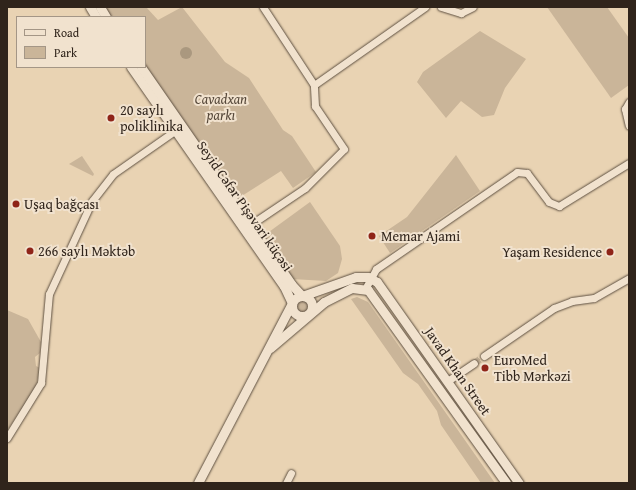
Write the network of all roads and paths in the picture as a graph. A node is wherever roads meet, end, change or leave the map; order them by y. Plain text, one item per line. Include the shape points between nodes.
1 (90, 7) edge
2 (100, 7) edge
3 (263, 7) edge
4 (425, 7) edge
5 (441, 7) edge
6 (473, 7) edge
7 (95, 16) edge
8 (105, 16) edge
9 (132, 68) edge
10 (142, 68) edge
11 (314, 85) junction
12 (629, 102) edge
13 (629, 126) edge
14 (178, 128) junction
15 (629, 163) edge
16 (250, 225) junction
17 (371, 278) junction
18 (629, 278) edge
19 (365, 289) junction
20 (302, 296) junction
21 (292, 303) junction
22 (307, 315) junction
23 (484, 356) tunnel mouth
24 (260, 360) junction
25 (474, 363) tunnel mouth
26 (449, 380) junction
27 (7, 438) edge
28 (291, 473) dead end
29 (198, 483) edge
30 (286, 483) edge
31 (506, 483) edge
32 (519, 483) edge

1 - 7 street
2 - 8 street
3 - 11 street
4 - 11 street
5 - 6 street via 461,13
9 - 14 street, Seyid Cəfər Pişəvəri küçəsi
10 - 14 street, Seyid Cəfər Pişəvəri küçəsi
11 - 16 street via 315,106 344,149 305,188
12 - 13 street via 624,109
14 - 16 street, Seyid Cəfər Pişəvəri küçəsi
14 - 21 street, Seyid Cəfər Pişəvəri küçəsi via 284,286
14 - 27 street via 113,174 92,201 50,294 41,383
15 - 17 street via 559,206 549,202 527,173 517,172 376,269
16 - 20 street, Seyid Cəfər Pişəvəri küçəsi via 285,277
17 - 19 street
17 - 20 street via 352,278
17 - 26 street, Javad Khan Street via 383,288
18 - 23 street via 594,298 572,301 554,308
19 - 22 street via 344,291
19 - 31 street, Javad Khan Street via 374,296
20 - 21 street
20 - 22 street via 312,304
21 - 22 street via 297,315
21 - 24 street
22 - 24 street
24 - 29 street
25 - 26 street
26 - 32 street, Javad Khan Street
28 - 30 street

